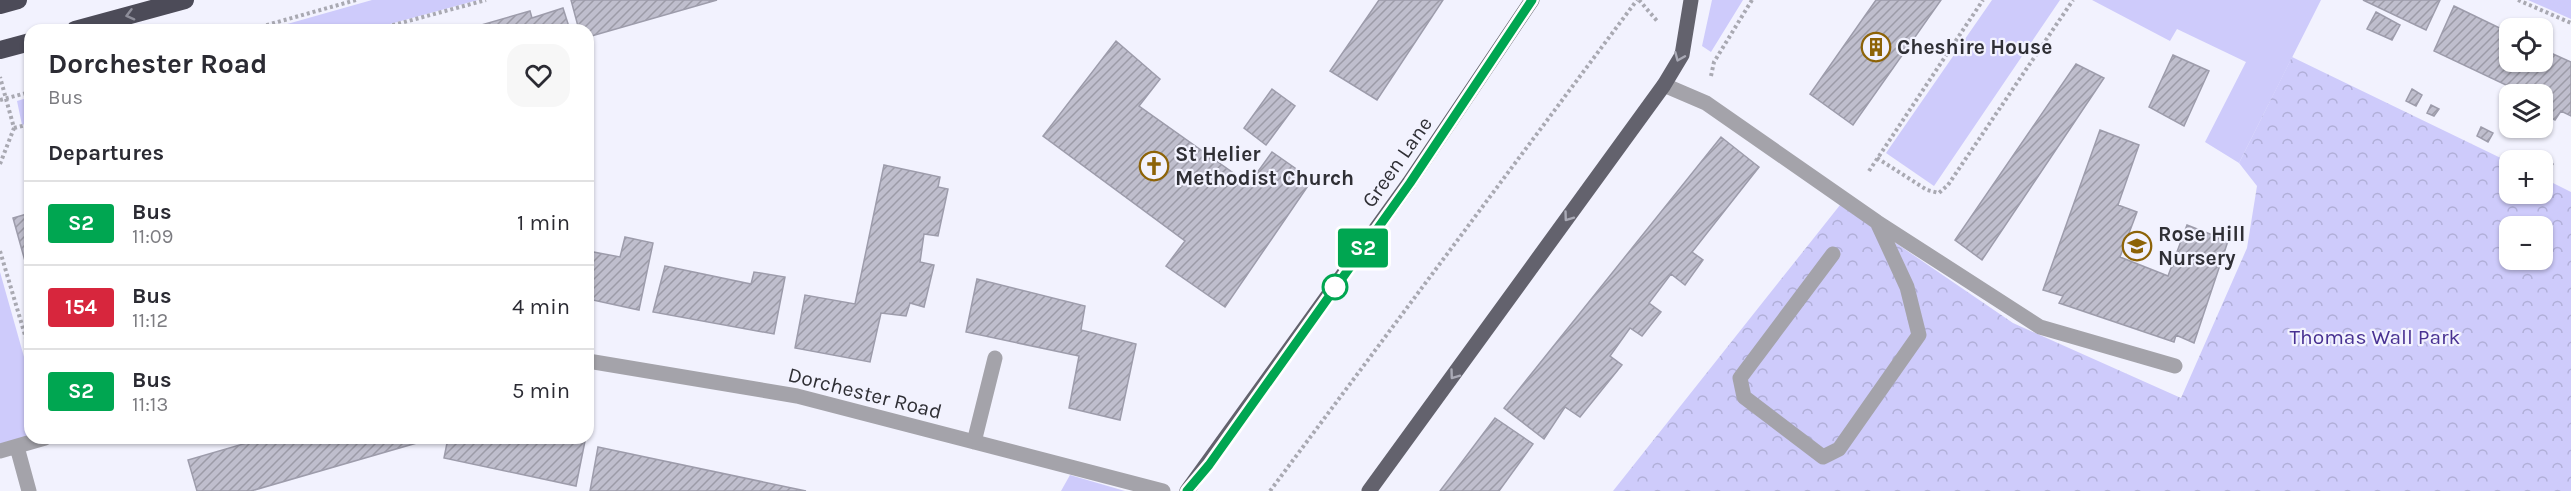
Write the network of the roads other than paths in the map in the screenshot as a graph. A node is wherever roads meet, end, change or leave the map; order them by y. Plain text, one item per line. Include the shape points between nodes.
1 (18, 0) edge
2 (185, 0) edge
3 (1532, 0) edge
4 (1691, 0) edge
5 (0, 5) edge
6 (97, 24) edge
7 (24, 44) edge
8 (0, 50) edge
9 (1664, 85) junction
10 (1876, 222) junction
11 (1833, 254) dead end
12 (995, 358) dead end
13 (594, 362) edge
14 (2175, 366) dead end
15 (974, 442) junction
16 (26, 444) edge
17 (17, 447) junction
18 (0, 452) edge
19 (29, 491) edge
20 (1163, 491) edge
21 (1188, 491) edge
22 (1369, 491) edge

1 - 5 highway
2 -> 6 highway
3 - 21 main road, Green Lane via 1410,183
4 -> 9 main road via 1682,55
7 - 8 highway
9 - 10 street via 1706,103
9 -> 22 main road
10 - 11 street via 1907,287 1920,335 1839,449 1823,457 1744,397 1740,378
10 - 14 street via 2040,327
12 - 15 street
13 - 15 street, Dorchester Road via 797,396
15 - 20 street, Dorchester Road
16 - 17 street
17 - 18 street
17 - 19 street

